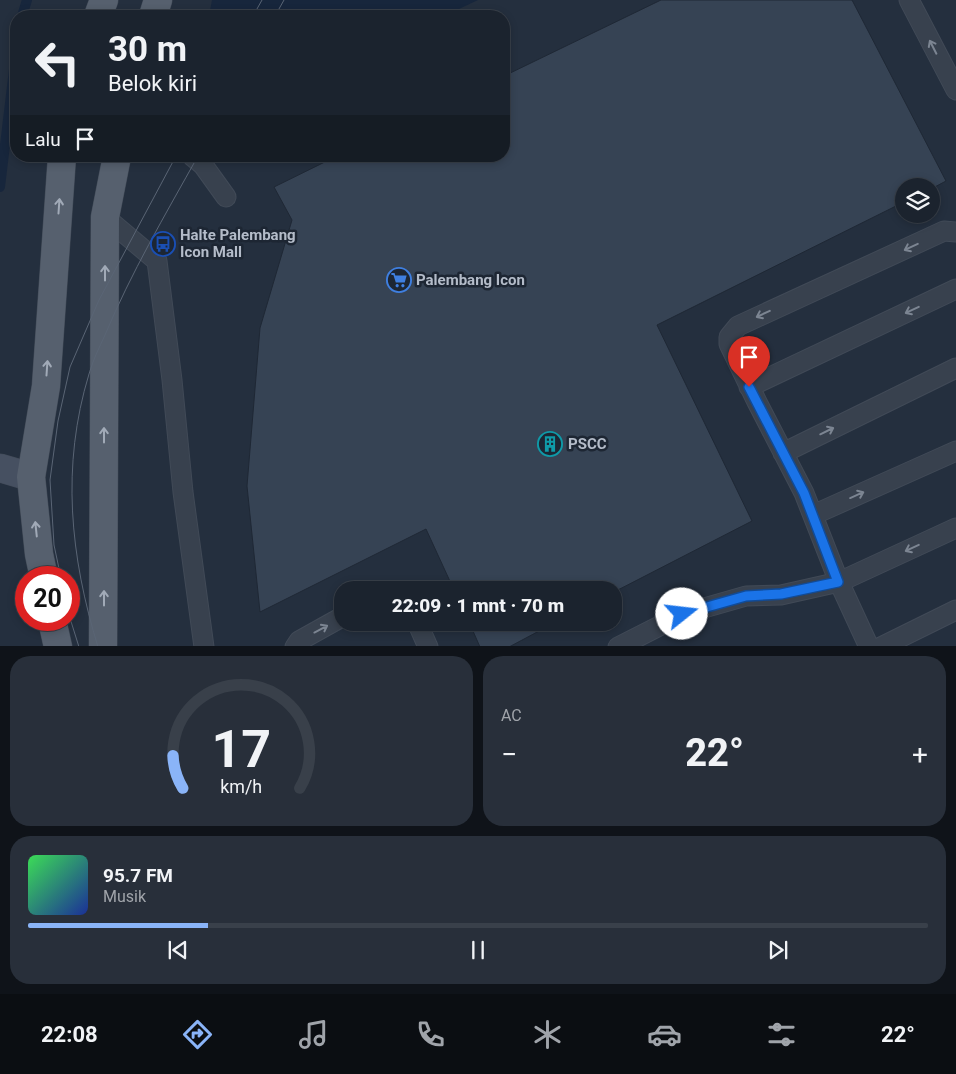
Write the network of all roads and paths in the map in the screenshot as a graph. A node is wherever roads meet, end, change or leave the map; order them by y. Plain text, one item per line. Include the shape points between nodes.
1 (909, 0) edge
2 (956, 90) edge
3 (62, 162) edge
4 (116, 162) edge
5 (199, 162) edge
6 (226, 198) dead end
7 (105, 217) junction
8 (956, 232) edge
9 (956, 289) edge
10 (956, 368) edge
11 (749, 387) junction
12 (956, 451) edge
13 (783, 452) junction
14 (2, 469) edge
15 (31, 477) junction
16 (813, 515) junction
17 (956, 528) edge
18 (42, 566) edge
19 (838, 582) junction
20 (956, 610) edge
21 (334, 621) edge
22 (55, 631) edge
23 (420, 631) edge
24 (58, 646) edge
25 (103, 646) edge
26 (204, 646) edge
27 (295, 646) edge
28 (428, 646) edge
29 (618, 646) edge
30 (870, 646) edge
31 (882, 646) edge

2 -> 1 lane
15 -> 3 main road via 46,386
4 - 7 main road
5 - 6 lane
25 -> 7 main road
7 - 26 lane via 157,261
8 -> 11 lane via 944,231 738,326 732,331 729,344
9 -> 11 lane
13 -> 10 lane
11 - 13 lane
16 -> 12 lane
13 - 16 lane
14 - 15 street
18 -> 15 main road
16 - 19 lane
17 -> 19 lane
19 - 29 lane via 781,594 746,596 682,614
19 - 30 lane
20 - 31 lane
27 -> 21 lane
22 - 24 main road
23 - 28 lane

